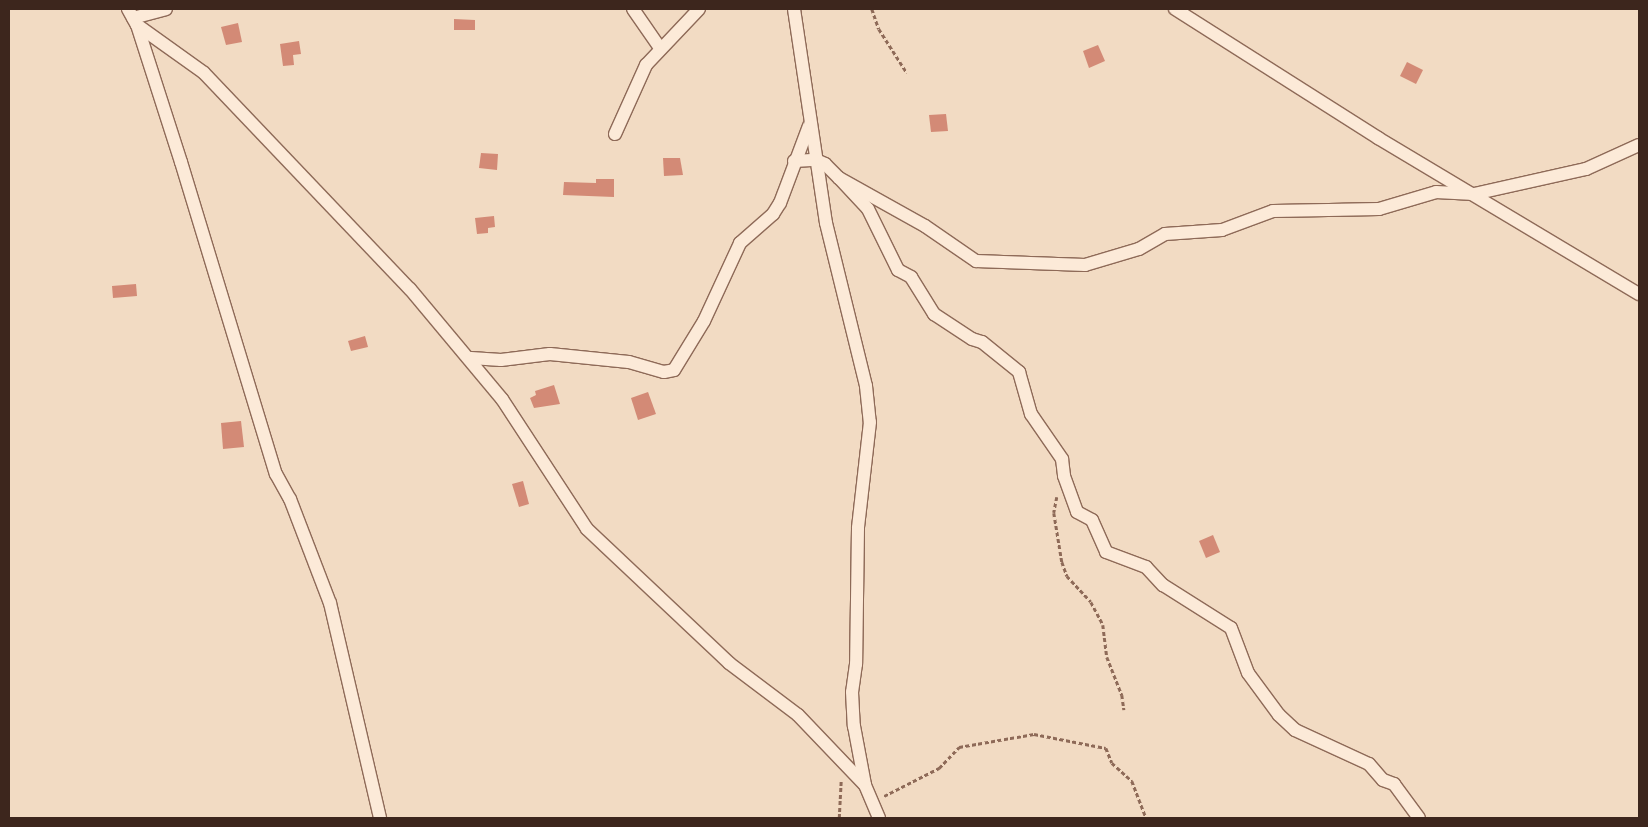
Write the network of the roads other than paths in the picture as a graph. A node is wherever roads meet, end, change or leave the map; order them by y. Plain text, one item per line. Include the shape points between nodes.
1 (166, 9) edge
2 (633, 9) edge
3 (699, 9) edge
4 (794, 9) edge
5 (1175, 9) edge
6 (133, 17) edge
7 (660, 48) junction
8 (810, 121) junction
9 (615, 134) dead end
10 (1639, 145) edge
11 (816, 160) junction
12 (794, 161) junction
13 (838, 178) junction
14 (1474, 194) junction
15 (1639, 294) edge
16 (471, 358) junction
17 (865, 785) junction
18 (877, 814) edge
19 (380, 818) edge
20 (1419, 818) edge

1 - 6 street
2 - 7 street
3 - 7 street
4 - 8 street
5 - 14 street via 1378,138
6 - 16 street via 216,85
6 - 19 street via 276,474 290,499 330,603
7 - 9 street via 646,65
8 - 11 street
8 - 12 street via 805,141
10 - 14 street via 1586,169
11 - 12 street
11 - 13 street
11 - 17 street via 826,223 866,386 870,422 858,528 856,664 852,692 854,726
12 - 16 street via 780,203 773,214 740,243 708,314 674,370 664,372 629,362 550,354 501,360
13 - 14 street via 925,226 976,261 1012,264 1085,265 1139,249 1165,234 1222,230 1273,211 1379,209 1436,192
13 - 20 street via 868,209 898,270 911,277 934,314 982,342 1019,372 1031,414 1062,459 1064,476 1077,512 1092,520 1106,552 1146,567 1163,585 1231,628 1248,673 1279,715 1295,730 1369,764 1383,780 1394,784
14 - 15 street
16 - 17 street via 502,398 587,529 729,663 798,715
17 - 18 street

